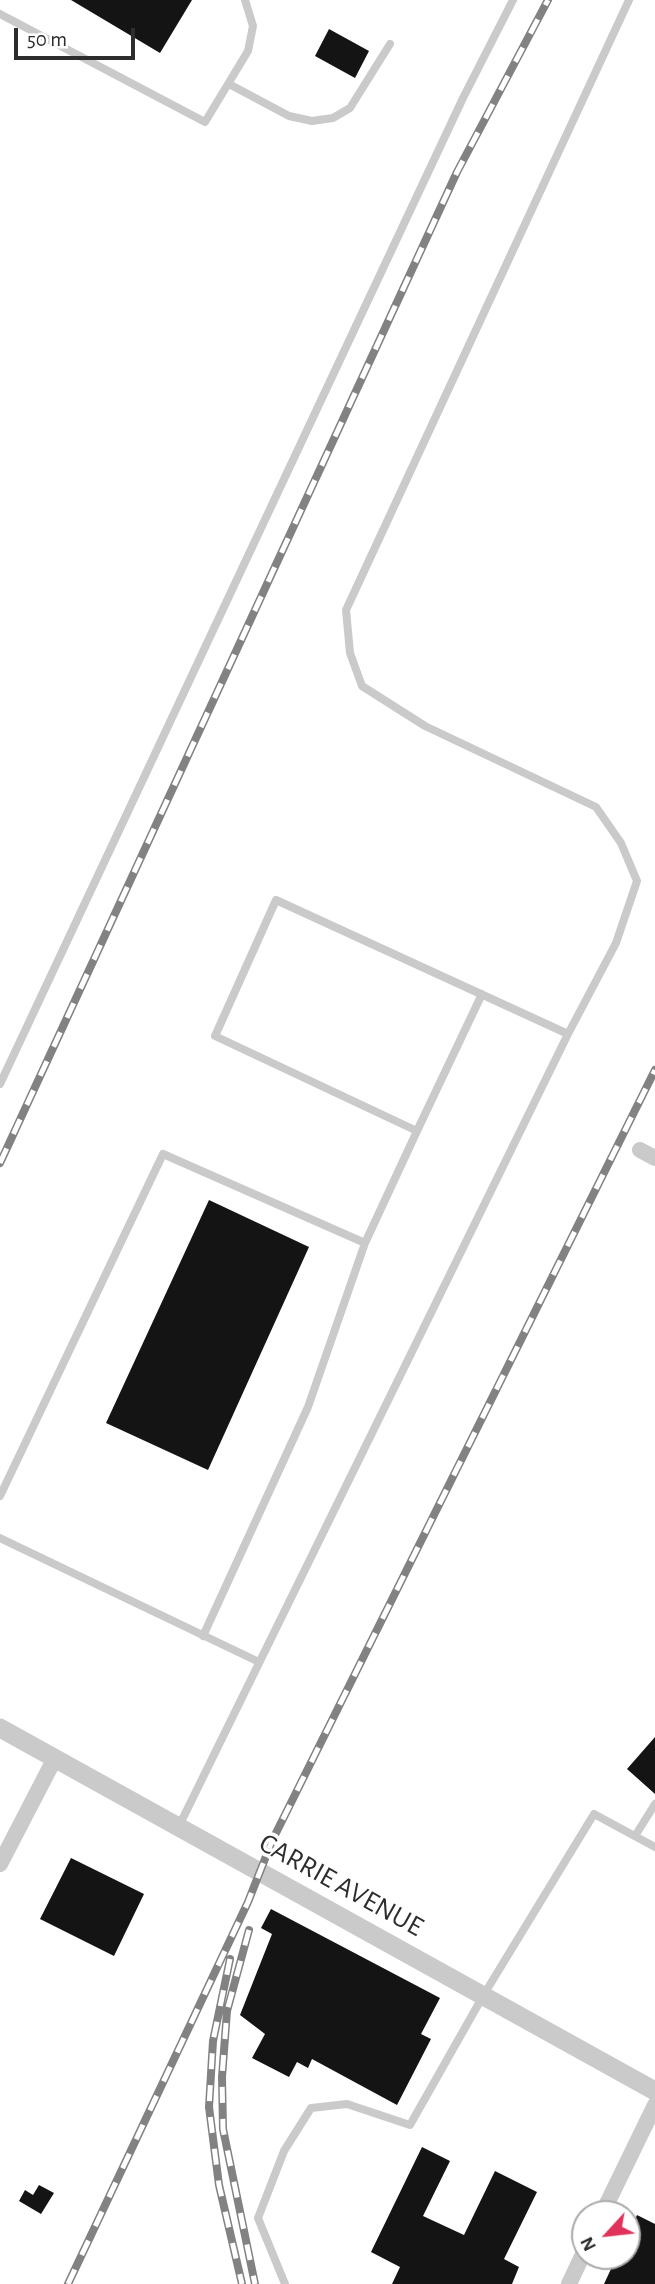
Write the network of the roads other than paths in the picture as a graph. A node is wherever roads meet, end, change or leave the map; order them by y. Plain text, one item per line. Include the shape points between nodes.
1 (245, 0) edge
2 (513, 0) edge
3 (629, 0) edge
4 (0, 14) edge
5 (390, 44) dead end
6 (229, 84) junction
7 (482, 994) junction
8 (568, 1034) junction
9 (0, 1084) edge
10 (417, 1131) junction
11 (365, 1243) junction
12 (0, 1496) edge
13 (0, 1538) edge
14 (203, 1636) junction
15 (259, 1662) junction
16 (0, 1728) edge
17 (55, 1758) junction
18 (655, 1804) edge
19 (179, 1826) junction
20 (635, 1836) junction
21 (655, 1847) edge
22 (0, 1864) edge
23 (483, 1996) junction
24 (655, 2091) edge
25 (655, 2105) edge
26 (610, 2200) edge
27 (285, 2284) edge

1 - 6 lane via 253,26 248,51
2 - 9 lane
3 - 8 lane via 346,610 350,653 362,686 425,726 596,807 621,843 637,881 616,943
4 - 6 lane via 205,122
5 - 6 lane via 350,108 333,118 312,121 289,116
7 - 8 lane
7 - 10 lane
7 - 10 lane via 276,900 215,1036
8 - 15 lane
10 - 11 lane
11 - 12 lane via 163,1154
11 - 14 lane via 308,1407
13 - 14 lane
14 - 15 lane
15 - 19 lane
16 - 17 street, CARRIE AVENUE
17 - 19 street, CARRIE AVENUE
17 - 22 street
18 - 20 lane
19 - 23 street, CARRIE AVENUE
20 - 21 lane
20 - 23 lane via 594,1814
23 - 24 street, CARRIE AVENUE
23 - 27 lane via 410,2125 346,2104 311,2108 284,2151 258,2218
25 - 26 street

